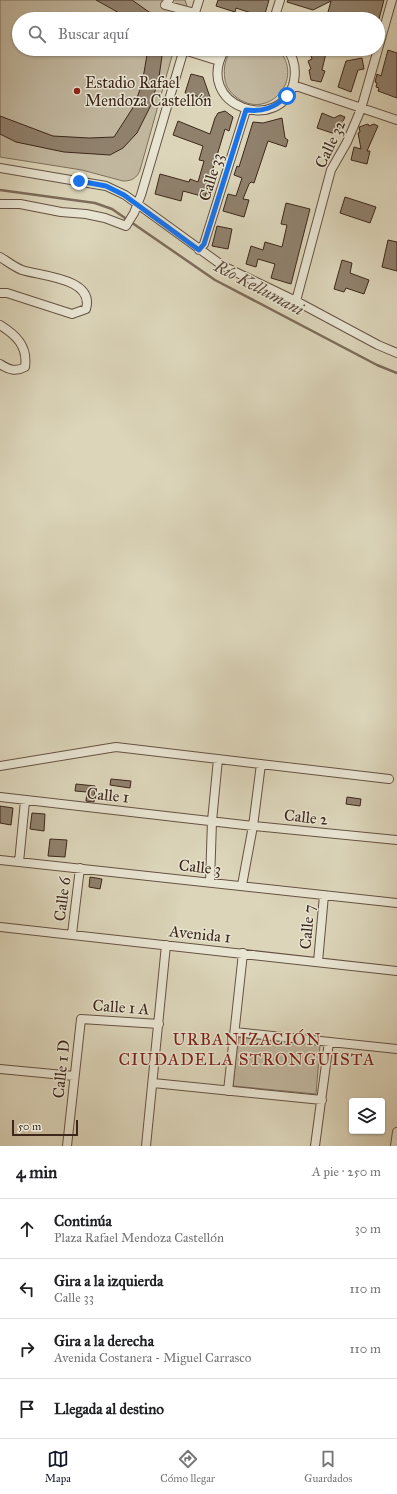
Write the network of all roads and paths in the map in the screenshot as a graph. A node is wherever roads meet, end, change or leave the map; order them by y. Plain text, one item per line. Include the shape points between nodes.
1 (169, 0) edge
2 (199, 0) edge
3 (280, 0) edge
4 (392, 0) edge
5 (183, 12) edge
6 (195, 12) edge
7 (276, 12) edge
8 (385, 24) edge
9 (182, 56) edge
10 (203, 56) edge
11 (222, 56) edge
12 (290, 56) edge
13 (376, 56) edge
14 (219, 61) junction
15 (293, 85) junction
16 (361, 108) junction
17 (246, 110) junction
18 (397, 120) edge
19 (0, 168) edge
20 (0, 204) edge
21 (137, 204) junction
22 (199, 250) junction
23 (0, 257) edge
24 (0, 293) edge
25 (296, 301) junction
26 (0, 325) edge
27 (397, 353) edge
28 (0, 364) edge
29 (218, 759) junction
30 (261, 764) junction
31 (0, 766) edge
32 (389, 779) dead end
33 (0, 797) edge
34 (25, 801) junction
35 (212, 821) junction
36 (253, 826) junction
37 (397, 840) edge
38 (0, 860) edge
39 (19, 862) junction
40 (80, 868) junction
41 (210, 882) junction
42 (242, 885) junction
43 (324, 895) junction
44 (397, 903) edge
45 (0, 927) edge
46 (72, 934) junction
47 (166, 945) junction
48 (244, 953) junction
49 (318, 962) junction
50 (397, 971) edge
51 (81, 1019) joint
52 (159, 1024) junction
53 (236, 1032) junction
54 (329, 1042) junction
55 (397, 1049) edge
56 (0, 1069) edge
57 (74, 1076) junction
58 (153, 1083) junction
59 (228, 1091) junction
60 (322, 1100) junction
61 (397, 1132) edge
62 (67, 1146) edge
63 (146, 1146) edge
64 (315, 1146) edge
65 (396, 1146) edge

1 - 5 street via 165,5
2 - 6 street
3 - 7 street
4 - 8 street, Calle 32
9 - 21 street
10 - 14 street
11 - 14 street
12 - 15 street via 295,73
13 - 16 street, Calle 32
14 - 17 street via 220,84 225,94 233,103
15 - 16 street
15 - 17 street via 287,96 267,110
16 - 18 street
16 - 25 street, Calle 32 via 347,142 331,170
17 - 22 street, Calle 33 via 204,244
19 - 21 street via 106,186
20 - 21 street via 20,204 86,214 126,226
21 - 22 street
22 - 25 street via 223,266
23 - 24 street via 21,269 58,278 76,286 86,295 88,302 86,309 72,314
25 - 27 street
26 - 28 street via 13,333 27,356 25,367 18,370 7,369
29 - 30 street
29 - 31 street via 116,747
29 - 35 street
30 - 32 street
30 - 36 street
33 - 34 street, Calle 1
34 - 35 street, Calle 1
34 - 39 street
35 - 36 street, Calle 2
35 - 41 street
36 - 37 street, Calle 2
36 - 42 street
38 - 39 street, Calle 3
39 - 40 street, Calle 3
40 - 41 street, Calle 3
40 - 46 street, Calle 6
41 - 42 street, Calle 3
42 - 43 street, Calle 3
43 - 44 street, Calle 3
43 - 49 street, Calle 7
45 - 46 street, Avenida 1
46 - 47 street, Avenida 1
47 - 48 street, Avenida 1
47 - 52 street
48 - 49 street, Avenida 1
48 - 53 street
49 - 50 street, Avenida 1
51 - 52 street, Calle 1 A
51 - 57 street, Calle 1 D
52 - 58 street
53 - 54 street
53 - 59 street
54 - 55 street
54 - 60 street
56 - 57 street
57 - 62 street, Calle 1 D
58 - 59 street
58 - 63 street
59 - 60 street
60 - 64 street
61 - 65 street

